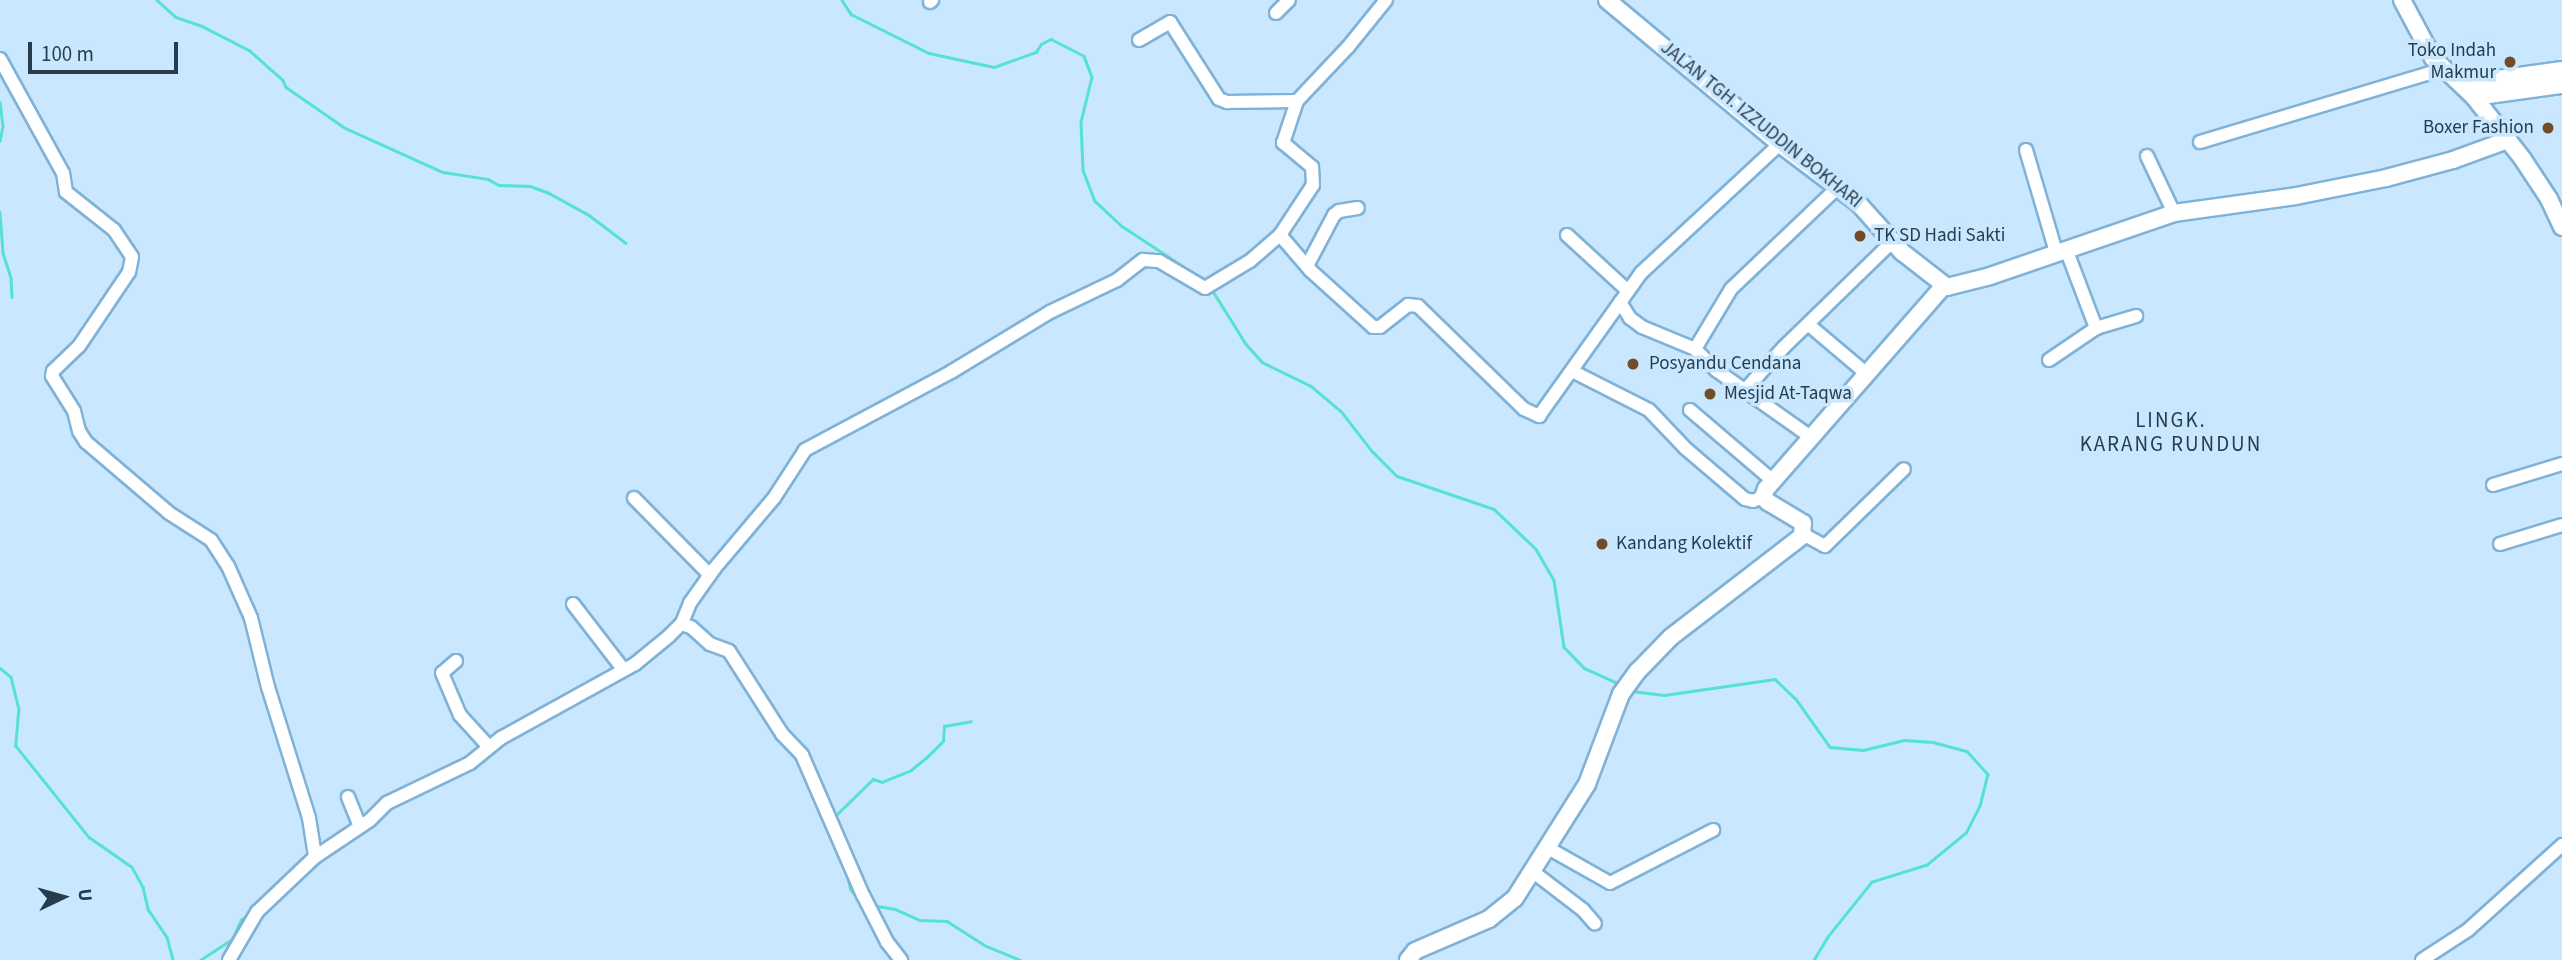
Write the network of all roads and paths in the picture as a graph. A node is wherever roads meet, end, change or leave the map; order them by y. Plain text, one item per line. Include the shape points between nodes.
1 (1289, 0) edge
2 (1385, 0) edge
3 (1606, 0) edge
4 (2402, 0) edge
5 (1276, 13) dead end
6 (1139, 40) dead end
7 (0, 59) edge
8 (2443, 69) junction
9 (2562, 70) edge
10 (2461, 84) junction
11 (2562, 85) edge
12 (2474, 97) junction
13 (1297, 101) junction
14 (2508, 140) junction
15 (2200, 142) dead end
16 (1780, 144) junction
17 (2026, 150) dead end
18 (2147, 156) dead end
19 (1837, 188) junction
20 (1358, 208) dead end
21 (2174, 213) junction
22 (2562, 228) edge
23 (1280, 235) junction
24 (1567, 235) dead end
25 (1892, 242) junction
26 (2061, 250) junction
27 (1307, 265) junction
28 (1944, 286) junction
29 (1623, 297) junction
30 (2136, 316) dead end
31 (1810, 325) junction
32 (2096, 328) junction
33 (1696, 349) junction
34 (2049, 360) dead end
35 (1572, 371) junction
36 (1867, 373) junction
37 (1745, 390) junction
38 (1690, 410) dead end
39 (1812, 438) junction
40 (2562, 464) edge
41 (1904, 470) dead end
42 (1773, 481) junction
43 (2493, 485) dead end
44 (1763, 497) junction
45 (634, 498) dead end
46 (2562, 525) edge
47 (1803, 534) junction
48 (2500, 544) dead end
49 (710, 575) junction
50 (573, 604) dead end
51 (681, 624) junction
52 (456, 661) dead end
53 (623, 669) junction
54 (489, 747) junction
55 (348, 797) dead end
56 (360, 826) junction
57 (1713, 830) dead end
58 (2562, 845) edge
59 (1548, 848) junction
60 (315, 857) junction
61 (1532, 872) junction
62 (1595, 924) dead end
63 (229, 960) edge
64 (901, 960) edge
65 (1408, 960) edge
66 (2422, 960) edge

1 - 5 street
2 - 13 street
3 - 16 street, JALAN TGH. IZZUDDIN BOKHARI
4 - 8 street
6 - 13 street via 1170,22 1219,99
7 - 60 street via 63,173 66,192 114,230 132,257 129,272 79,346 53,371 55,384 74,411 86,442 170,513 211,540 228,566 251,618 309,818
8 - 10 street
8 - 15 street
9 - 10 street
10 - 12 street
11 - 12 street
12 - 14 street
13 - 23 street via 1283,143 1310,164 1315,175
14 - 21 street via 2386,178
14 - 22 street via 2535,176
16 - 19 street, JALAN TGH. IZZUDDIN BOKHARI
16 - 29 street via 1641,273
17 - 26 street
18 - 21 street
19 - 25 street, JALAN TGH. IZZUDDIN BOKHARI via 1867,212
19 - 33 street via 1731,289
20 - 27 street via 1334,215
21 - 26 street
23 - 27 street
23 - 49 street via 1214,285 1158,261 1143,260 1117,280 1050,312 951,373 831,435 802,453 774,498
24 - 29 street
25 - 28 street, JALAN TGH. IZZUDDIN BOKHARI
25 - 31 street
26 - 28 street via 1990,276
26 - 32 street
27 - 35 street via 1375,327 1408,305 1420,307 1530,414 1542,413
28 - 36 street
29 - 33 street via 1630,318 1642,327
29 - 35 street
30 - 32 street
31 - 36 street
31 - 37 street
32 - 34 street
33 - 37 street
35 - 44 street via 1649,410 1745,499
36 - 39 street
37 - 39 street
38 - 42 street
39 - 42 street
40 - 43 street
41 - 47 street via 1825,546
42 - 44 street
44 - 47 street via 1800,521
45 - 49 street
46 - 48 street
47 - 59 street via 1671,637 1638,671 1621,694 1587,784
49 - 51 street
50 - 53 street
51 - 53 street
51 - 64 street via 729,651 782,734 802,755 863,895
52 - 54 street via 442,673 460,715
53 - 54 street
54 - 56 street via 459,769 387,803
55 - 56 street
56 - 60 street
57 - 59 street via 1610,883
58 - 66 street via 2468,930
59 - 61 street
60 - 63 street via 257,912
61 - 62 street
61 - 65 street via 1504,908 1456,936 1415,951

